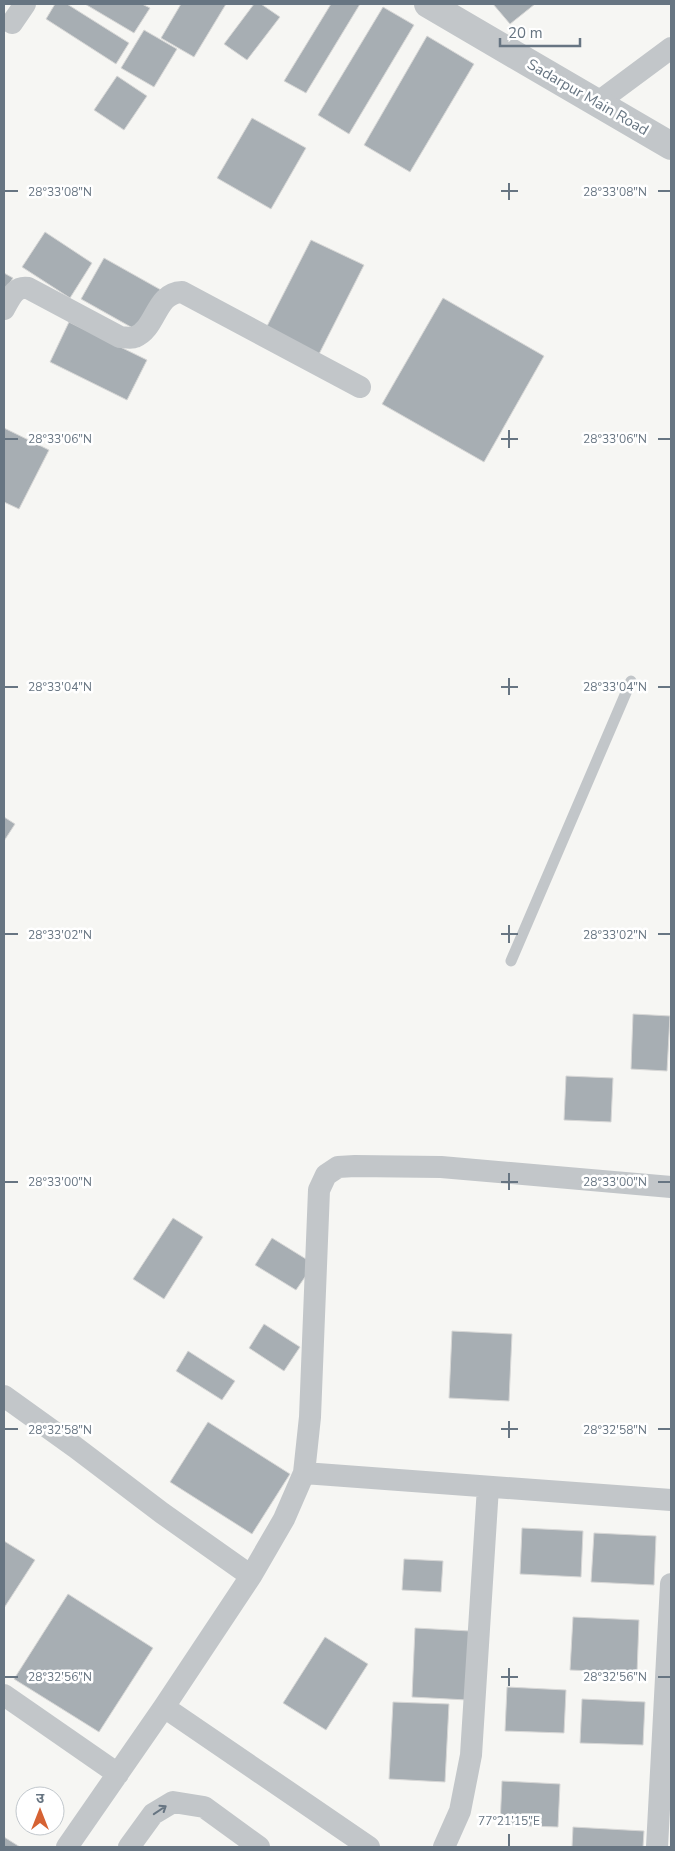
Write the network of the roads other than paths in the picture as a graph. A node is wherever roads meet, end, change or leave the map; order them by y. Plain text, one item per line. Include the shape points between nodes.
1 (25, 4) edge
2 (428, 4) edge
3 (12, 23) dead end
4 (671, 48) edge
5 (596, 103) junction
6 (671, 146) edge
7 (4, 308) edge
8 (360, 387) dead end
9 (631, 681) dead end
10 (511, 961) dead end
11 (671, 1187) edge
12 (4, 1396) edge
13 (304, 1473) junction
14 (488, 1487) junction
15 (671, 1500) edge
16 (251, 1576) junction
17 (671, 1584) edge
18 (4, 1695) edge
19 (164, 1707) junction
20 (118, 1774) junction
21 (68, 1847) edge
22 (129, 1847) edge
23 (259, 1847) edge
24 (369, 1847) edge
25 (444, 1847) edge
26 (656, 1847) edge

1 - 3 street
2 - 5 street, Sadarpur Main Road
4 - 5 street
5 - 6 street, Sadarpur Main Road
7 - 8 street via 16,290 28,288 120,337 134,338 144,331 166,297 172,292 182,292
9 - 10 lane
11 - 13 street via 442,1168 355,1166 338,1168 326,1175 320,1190 310,1417
12 - 16 street
13 - 14 street
13 - 16 street via 284,1520
14 - 15 street
14 - 25 street via 471,1755 460,1811
16 - 19 street
17 - 26 street
18 - 20 street
19 - 20 street
19 - 24 street
20 - 21 street
22 -> 23 street via 154,1814 173,1802 204,1807

